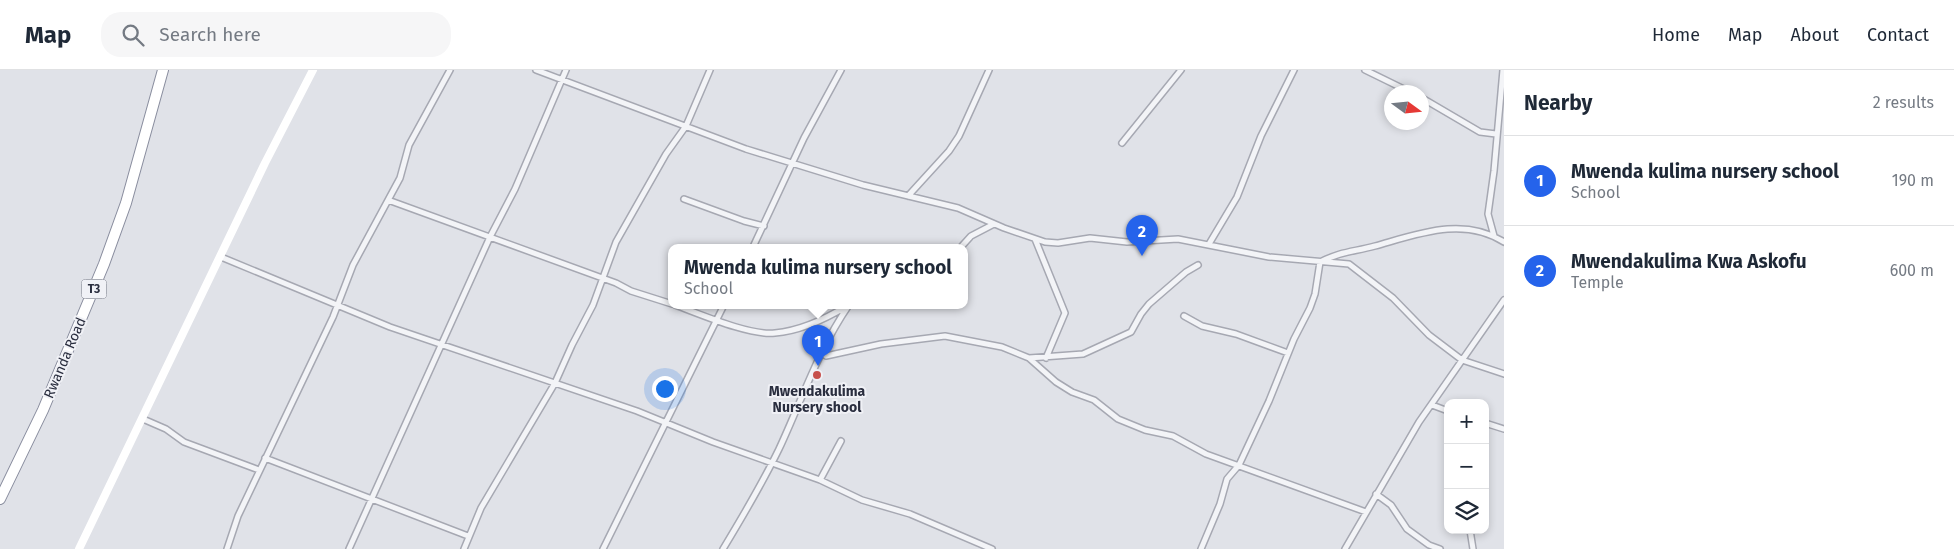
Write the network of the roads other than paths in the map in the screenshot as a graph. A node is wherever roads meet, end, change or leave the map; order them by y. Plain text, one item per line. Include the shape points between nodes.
1 (163, 70) edge
2 (313, 70) edge
3 (450, 70) edge
4 (536, 70) edge
5 (566, 70) edge
6 (710, 70) edge
7 (841, 70) edge
8 (989, 70) edge
9 (1181, 70) edge
10 (1294, 70) edge
11 (1365, 70) edge
12 (1503, 70) edge
13 (563, 80) junction
14 (1396, 85) edge
15 (1429, 102) edge
16 (686, 126) junction
17 (1496, 134) junction
18 (1122, 143) dead end
19 (793, 162) junction
20 (908, 196) junction
21 (684, 199) dead end
22 (388, 200) junction
23 (994, 224) junction
24 (764, 226) junction
25 (1494, 236) junction
26 (490, 237) junction
27 (1035, 238) junction
28 (1504, 242) edge
29 (754, 244) edge
30 (963, 244) edge
31 (1209, 244) junction
32 (221, 257) junction
33 (1320, 262) junction
34 (1198, 265) dead end
35 (604, 279) junction
36 (1504, 300) edge
37 (668, 302) edge
38 (338, 305) junction
39 (687, 309) edge
40 (722, 309) edge
41 (840, 309) edge
42 (847, 309) edge
43 (1184, 316) dead end
44 (717, 320) junction
45 (442, 346) junction
46 (821, 352) junction
47 (1288, 354) junction
48 (1029, 358) junction
49 (1046, 358) junction
50 (1462, 360) junction
51 (1504, 374) edge
52 (555, 383) junction
53 (1432, 406) junction
54 (1444, 410) edge
55 (143, 419) junction
56 (665, 423) junction
57 (1489, 424) edge
58 (1504, 429) edge
59 (841, 441) dead end
60 (265, 458) junction
61 (771, 463) junction
62 (1239, 465) junction
63 (259, 470) junction
64 (820, 480) junction
65 (1376, 494) junction
66 (0, 499) edge
67 (372, 499) junction
68 (1366, 512) junction
69 (1471, 534) edge
70 (468, 536) junction
71 (79, 549) edge
72 (227, 549) edge
73 (349, 549) edge
74 (464, 549) edge
75 (603, 549) edge
76 (723, 549) edge
77 (992, 549) edge
78 (1201, 549) edge
79 (1345, 549) edge
80 (1440, 549) edge
81 (1473, 549) edge

1 - 66 highway, Rwanda Road / T3 via 126,203 104,264 39,418
2 - 32 street
3 - 22 street via 409,145 404,168
4 - 13 street
5 - 13 street
6 - 16 street
7 - 19 street
8 - 20 street via 959,136
9 - 18 street
10 - 31 street via 1237,198
11 - 14 street
12 - 17 street
13 - 16 street via 628,107
13 - 26 street
15 - 17 street via 1480,132
16 - 19 street via 746,149
16 - 35 street via 666,154 616,242
17 - 25 street via 1488,214
19 - 20 street
19 - 24 street
20 - 23 street via 950,206
21 - 24 street
22 - 26 street
22 - 38 street via 349,273
23 - 27 street
23 - 30 street
24 - 29 street
25 - 28 street
25 - 33 street via 1472,229 1431,230 1344,251
26 - 35 street
26 - 45 street
27 - 31 street via 1052,243 1090,238 1127,242 1178,239
27 - 49 street via 1066,312
31 - 33 street via 1269,257
32 - 38 street
32 - 55 street
33 - 47 street via 1313,302
33 - 50 street via 1355,267 1403,306 1437,342
34 - 49 street via 1150,304 1126,336 1082,354
35 - 37 street
35 - 52 street
36 - 50 street
38 - 45 street
38 - 60 street via 286,420
39 - 44 street
40 - 44 street
41 - 44 street via 774,334
42 - 46 street
43 - 47 street via 1202,326 1236,334
44 - 56 street
45 - 52 street
45 - 67 street
46 - 48 street via 826,356 881,344 945,336 988,343
46 - 61 street
47 - 62 street
48 - 49 street
48 - 62 street via 1056,382 1094,400 1118,419 1145,430 1173,436 1206,454
50 - 51 street
50 - 53 street
52 - 56 street
52 - 70 street
53 - 54 street
53 - 65 street
55 - 63 street via 166,429 184,442
55 - 71 street
56 - 61 street
56 - 75 street
57 - 58 street
59 - 64 street
60 - 63 street
60 - 67 street
61 - 64 street
61 - 76 street via 748,510
62 - 68 street
62 - 78 street via 1227,479
63 - 72 street via 234,525
64 - 77 street via 862,500 910,514
65 - 68 street
65 - 80 street via 1391,504 1407,529
67 - 70 street
67 - 73 street
68 - 79 street
69 - 81 street
70 - 74 street

